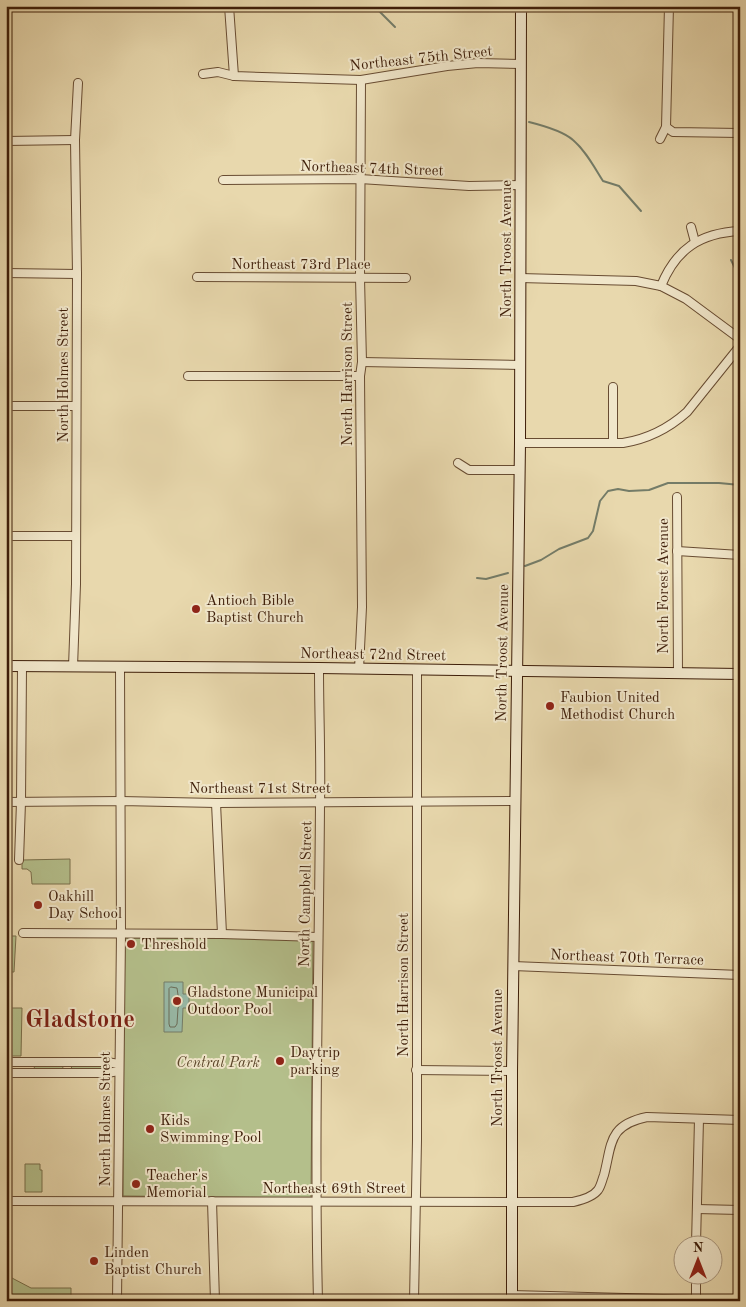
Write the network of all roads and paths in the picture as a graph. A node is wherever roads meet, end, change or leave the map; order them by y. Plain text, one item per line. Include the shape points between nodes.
1 (228, 6) edge
2 (521, 6) edge
3 (669, 6) edge
4 (521, 64) junction
5 (203, 74) dead end
6 (234, 76) junction
7 (361, 80) junction
8 (78, 83) dead end
9 (666, 127) junction
10 (740, 133) edge
11 (660, 139) dead end
12 (75, 140) junction
13 (6, 141) edge
14 (360, 179) junction
15 (223, 180) dead end
16 (520, 185) junction
17 (691, 227) dead end
18 (740, 232) edge
19 (695, 242) junction
20 (6, 273) edge
21 (77, 274) junction
22 (197, 277) dead end
23 (360, 278) junction
24 (406, 278) dead end
25 (520, 278) junction
26 (661, 286) junction
27 (740, 339) edge
28 (740, 346) edge
29 (362, 362) junction
30 (521, 365) junction
31 (188, 376) dead end
32 (360, 376) junction
33 (613, 387) dead end
34 (6, 406) edge
35 (76, 406) junction
36 (520, 443) junction
37 (612, 443) junction
38 (458, 463) dead end
39 (520, 470) junction
40 (677, 497) dead end
41 (6, 536) edge
42 (76, 536) junction
43 (677, 551) junction
44 (740, 555) edge
45 (6, 666) edge
46 (22, 667) junction
47 (73, 667) junction
48 (120, 667) junction
49 (319, 668) junction
50 (358, 669) junction
51 (417, 670) junction
52 (517, 670) junction
53 (678, 674) junction
54 (740, 674) edge
55 (120, 801) junction
56 (514, 801) junction
57 (6, 802) edge
58 (21, 802) junction
59 (320, 802) junction
60 (418, 802) junction
61 (216, 803) junction
62 (19, 860) dead end
63 (23, 933) dead end
64 (121, 933) junction
65 (222, 934) junction
66 (318, 936) junction
67 (513, 966) junction
68 (740, 975) edge
69 (6, 1062) edge
70 (119, 1068) junction
71 (416, 1070) junction
72 (512, 1071) junction
73 (6, 1073) edge
74 (698, 1119) junction
75 (740, 1120) edge
76 (6, 1201) edge
77 (119, 1201) junction
78 (212, 1201) junction
79 (316, 1202) junction
80 (415, 1202) junction
81 (512, 1202) junction
82 (697, 1209) junction
83 (740, 1210) edge
84 (696, 1234) edge
85 (696, 1284) edge
86 (512, 1298) edge
87 (696, 1300) edge
88 (117, 1301) edge
89 (215, 1301) edge
90 (318, 1301) edge
91 (414, 1301) edge
92 (739, 1301) edge

1 - 6 street
2 - 4 street, North Troost Avenue
3 - 9 street
4 - 7 street, Northeast 75th Street via 478,63
4 - 16 street, North Troost Avenue
5 - 6 street via 218,72
6 - 7 street, Northeast 75th Street
7 - 14 street, North Harrison Street
8 - 12 street, North Holmes Street
9 - 10 street via 673,132
9 - 11 street
12 - 13 street
12 - 21 street, North Holmes Street
14 - 15 street, Northeast 74th Street
14 - 16 street, Northeast 74th Street via 469,186
14 - 23 street, North Harrison Street
16 - 25 street, North Troost Avenue
17 - 19 street
18 - 19 street via 717,234
19 - 26 street via 677,258
20 - 21 street
21 - 35 street, North Holmes Street
22 - 23 street, Northeast 73rd Place
23 - 24 street, Northeast 73rd Place
23 - 29 street, North Harrison Street
25 - 26 street via 636,281
25 - 30 street, North Troost Avenue
26 - 27 street via 686,298
28 - 37 street via 696,402 676,421 644,438
29 - 30 street
29 - 32 street, North Harrison Street
30 - 36 street, North Troost Avenue
31 - 32 street
32 - 50 street, North Harrison Street via 362,607
33 - 37 street
34 - 35 street
35 - 42 street, North Holmes Street
36 - 37 street
36 - 39 street, North Troost Avenue
38 - 39 street via 469,470
39 - 52 street, North Troost Avenue
40 - 43 street, North Forest Avenue
41 - 42 street
42 - 47 street, North Holmes Street
43 - 44 street
43 - 53 street, North Forest Avenue
45 - 46 street, Northeast 72nd Street
46 - 47 street, Northeast 72nd Street
46 - 58 street
47 - 48 street, Northeast 72nd Street
48 - 49 street, Northeast 72nd Street
48 - 55 street, North Holmes Street
49 - 50 street, Northeast 72nd Street
49 - 59 street, North Campbell Street
50 - 51 street, Northeast 72nd Street
51 - 52 street, Northeast 72nd Street
51 - 60 street, North Harrison Street
52 - 53 street, Northeast 72nd Street
52 - 56 street, North Troost Avenue
53 - 54 street, Northeast 72nd Street
55 - 58 street, Northeast 71st Street
55 - 61 street, Northeast 71st Street
55 - 64 street, North Holmes Street
56 - 60 street, Northeast 71st Street
56 - 67 street, North Troost Avenue
57 - 58 street, Northeast 71st Street
58 - 62 street
59 - 60 street, Northeast 71st Street
59 - 61 street, Northeast 71st Street
59 - 66 street, North Campbell Street
60 - 71 street, North Harrison Street
61 - 65 street
63 - 64 street
64 - 65 street
64 - 70 street, North Holmes Street
65 - 66 street
66 - 79 street, North Campbell Street
67 - 68 street, Northeast 70th Terrace
67 - 72 street, North Troost Avenue
69 - 70 street via 107,1062
70 - 73 street via 107,1073
70 - 77 street, North Holmes Street
71 - 72 street
71 - 80 street, North Harrison Street
72 - 81 street, North Troost Avenue
74 - 75 street
74 - 81 street, Northeast 69th Street via 647,1117 620,1128 610,1145 602,1180 596,1192 589,1196 574,1202
74 - 82 street
76 - 77 street, Northeast 69th Street
77 - 78 street, Northeast 69th Street
77 - 88 street, North Holmes Street
78 - 79 street, Northeast 69th Street
78 - 89 street
79 - 80 street, Northeast 69th Street
79 - 90 street, North Campbell Street
80 - 81 street, Northeast 69th Street
80 - 91 street, North Harrison Street
81 - 86 street, North Troost Avenue
82 - 83 street
82 - 84 street
85 - 87 street
86 - 87 street
87 - 92 street

